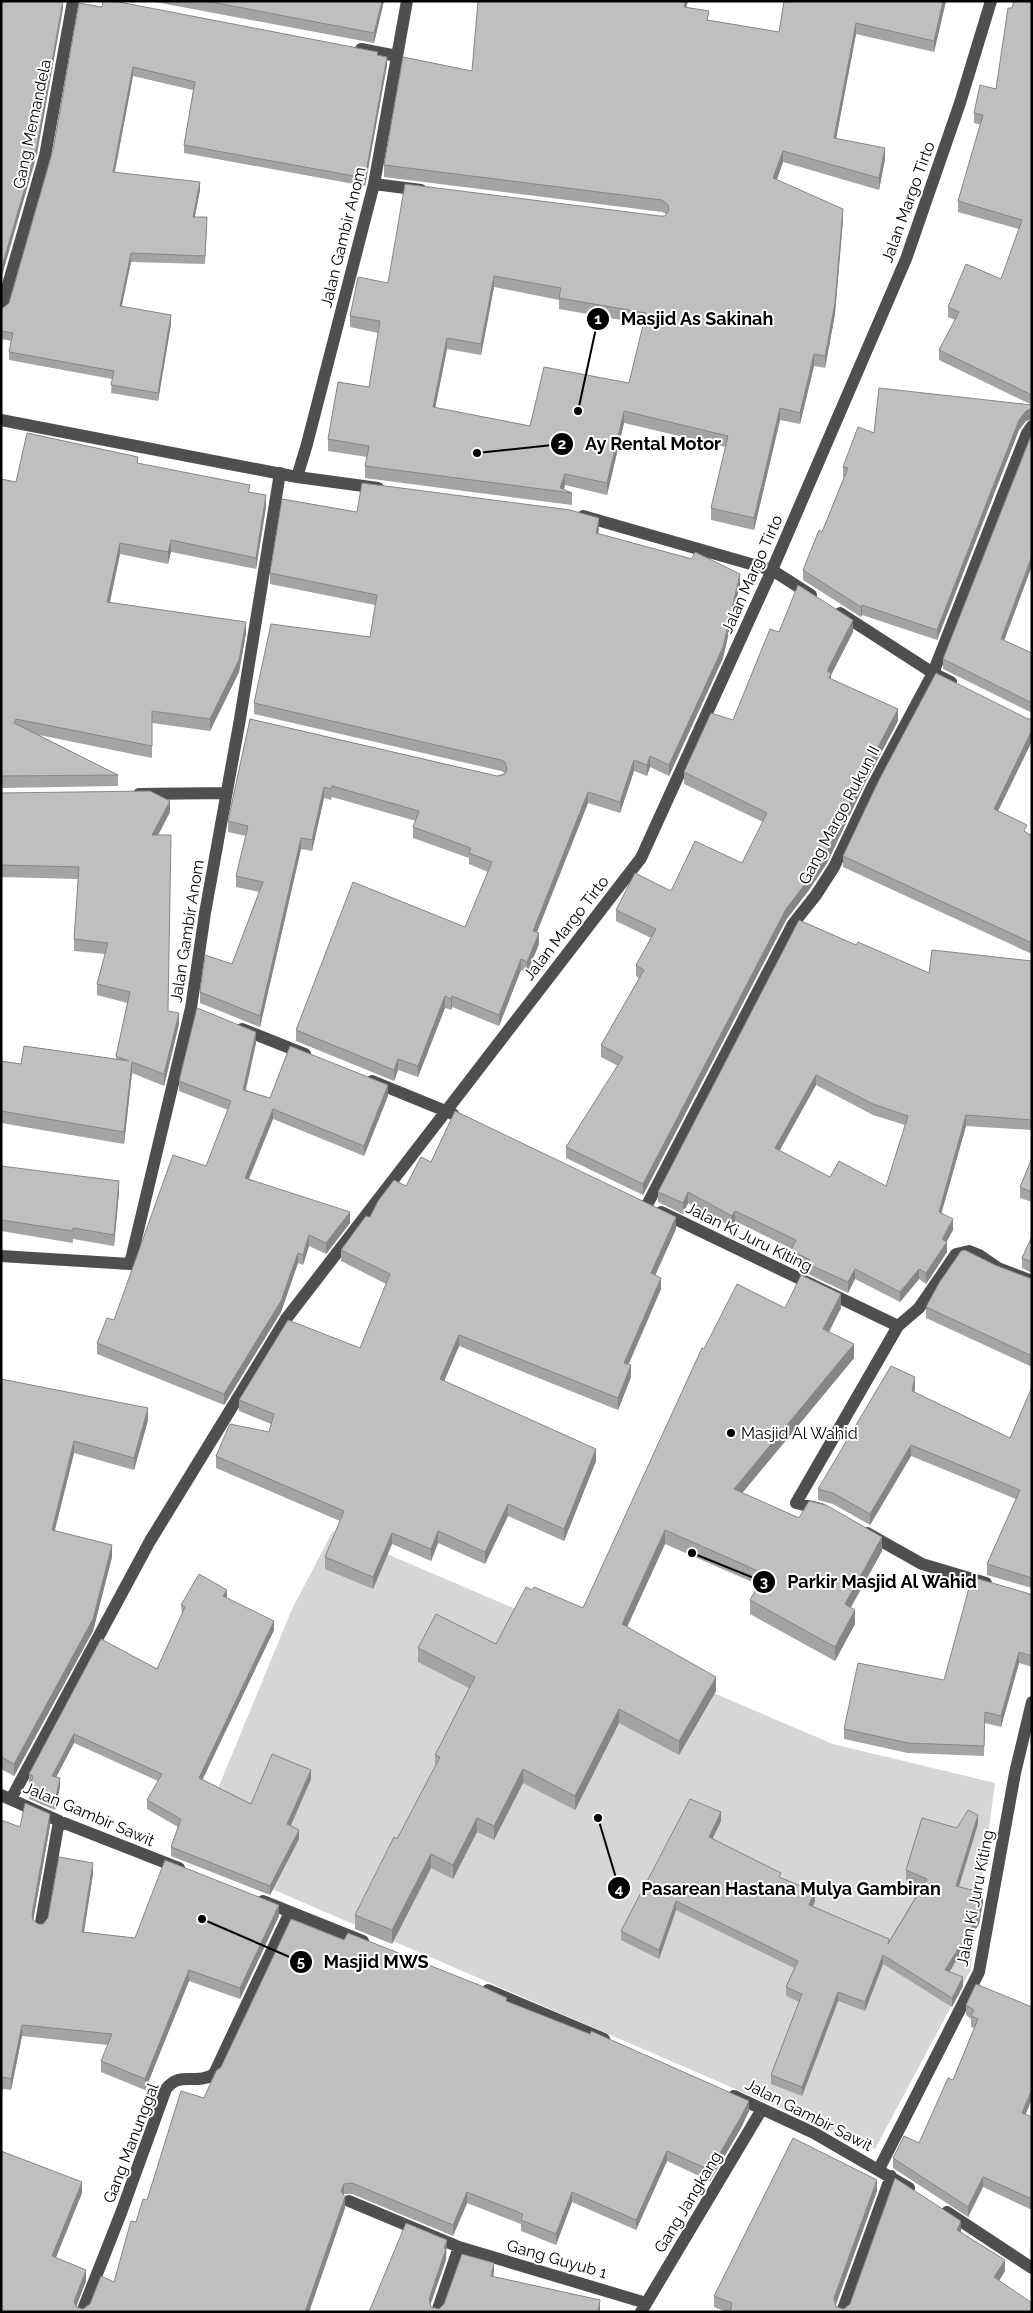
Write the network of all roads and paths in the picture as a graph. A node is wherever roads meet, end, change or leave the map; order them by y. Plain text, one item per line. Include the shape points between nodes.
1 (73, 1) edge
2 (408, 1) edge
3 (991, 1) edge
4 (349, 47) edge
5 (397, 56) junction
6 (374, 184) junction
7 (433, 192) edge
8 (1, 309) edge
9 (1, 420) edge
10 (1032, 426) edge
11 (280, 473) junction
12 (297, 477) junction
13 (395, 490) edge
14 (572, 513) edge
15 (772, 570) junction
16 (934, 673) junction
17 (966, 689) edge
18 (129, 794) edge
19 (226, 794) junction
20 (228, 1023) edge
21 (319, 1059) edge
22 (364, 1077) edge
23 (446, 1110) junction
24 (464, 1118) edge
25 (642, 1203) joint
26 (1, 1256) edge
27 (1032, 1281) edge
28 (898, 1326) junction
29 (837, 1516) edge
30 (854, 1525) edge
31 (995, 1586) edge
32 (1032, 1702) edge
33 (6, 1797) edge
34 (59, 1822) junction
35 (188, 1872) edge
36 (253, 1897) edge
37 (290, 1912) junction
38 (40, 1928) edge
39 (372, 1944) edge
40 (480, 1987) edge
41 (616, 2044) edge
42 (723, 2091) edge
43 (762, 2109) junction
44 (879, 2169) junction
45 (891, 2176) junction
46 (916, 2192) edge
47 (349, 2201) edge
48 (933, 2203) edge
49 (459, 2247) junction
50 (1032, 2268) edge
51 (644, 2307) edge
52 (82, 2312) edge
53 (437, 2312) edge
54 (842, 2312) edge

1 - 8 street, Gang Memandela via 45,156
2 - 5 street, Jalan Gambir Anom
3 - 15 street, Jalan Margo Tirto via 912,245
4 - 5 street
5 - 6 street, Jalan Gambir Anom
6 - 7 street
6 - 12 street, Jalan Gambir Anom
9 - 11 street
10 - 16 street, Gang Margo Rukun II
11 - 12 street
11 - 19 street, Jalan Gambir Anom via 244,720
12 - 13 street
14 - 15 street
15 - 16 street
15 - 23 street, Jalan Margo Tirto via 641,858
16 - 17 street
16 - 25 street, Gang Margo Rukun II via 872,787 834,867 793,924
18 - 19 street
19 - 26 street, Jalan Gambir Anom via 205,913 196,1010 130,1264
20 - 21 street
22 - 23 street
23 - 24 street
23 - 33 street, Jalan Margo Tirto via 286,1319 150,1541
25 - 28 street, Jalan Ki Juru Kiting
27 - 28 street via 998,1268 969,1251 956,1254 919,1308
28 - 29 street via 796,1504 829,1511
30 - 31 street via 922,1564
32 - 44 street, Jalan Ki Juru Kiting via 1015,1773 977,1987
33 - 34 street, Jalan Gambir Sawit
34 - 35 street, Jalan Gambir Sawit
34 - 38 street
36 - 37 street
37 - 39 street
37 - 52 street, Gang Manunggal via 214,2074 200,2080 179,2078 166,2089
40 - 41 street
42 - 43 street, Jalan Gambir Sawit
43 - 44 street, Jalan Gambir Sawit
43 - 51 street, Gang Jangkang
44 - 45 street, Jalan Gambir Sawit
45 - 46 street, Jalan Gambir Sawit
45 - 54 street
47 - 49 street, Gang Guyub 1
48 - 50 street
49 - 51 street, Gang Guyub 1
49 - 53 street

